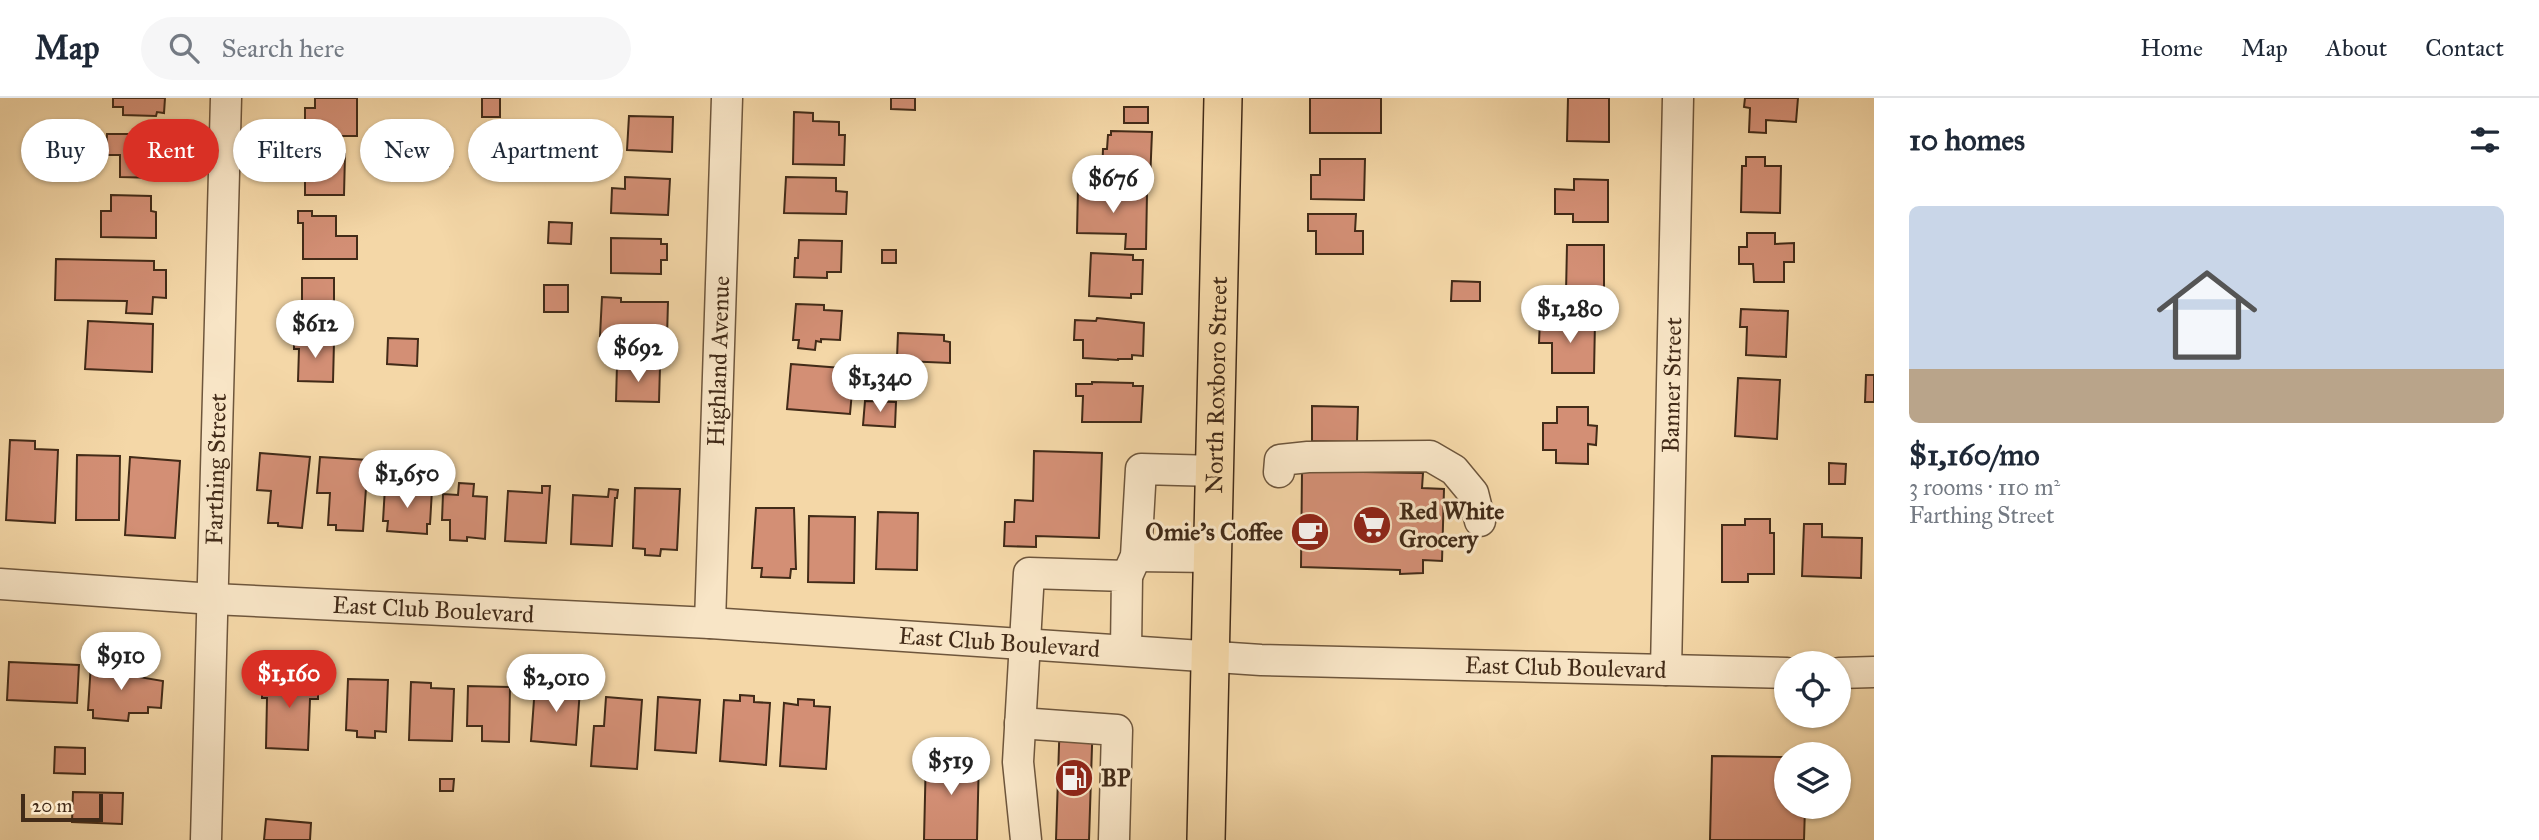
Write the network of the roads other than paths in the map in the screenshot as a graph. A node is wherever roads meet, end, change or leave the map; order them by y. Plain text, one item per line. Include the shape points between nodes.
1 (226, 98) edge
2 (727, 98) edge
3 (1223, 98) edge
4 (1678, 98) edge
5 (1216, 471) junction
6 (1279, 472) dead end
7 (1480, 521) dead end
8 (1213, 557) junction
9 (1132, 566) junction
10 (0, 584) edge
11 (213, 599) junction
12 (710, 623) junction
13 (1024, 643) junction
14 (1126, 650) junction
15 (1210, 656) junction
16 (1667, 670) junction
17 (1874, 672) edge
18 (1774, 673) edge
19 (1851, 673) edge
20 (1020, 723) junction
21 (206, 840) edge
22 (1026, 840) edge
23 (1114, 840) edge
24 (1206, 840) edge

1 - 11 street, Farthing Street
2 - 12 street, Highland Avenue
3 - 5 main road, North Roxboro Street
4 - 16 street, Banner Street
5 - 8 main road, North Roxboro Street
5 - 9 street via 1141,469
6 - 7 street via 1280,460 1308,457 1430,456 1454,470 1473,494
8 - 9 street
8 - 15 main road, North Roxboro Street
9 - 13 street via 1029,573
9 - 14 street
10 - 11 street, East Club Boulevard
11 - 12 street, East Club Boulevard
11 - 21 street, Farthing Street
12 - 13 street, East Club Boulevard
13 - 14 street, East Club Boulevard
13 - 20 street
14 - 15 street, East Club Boulevard
15 - 16 street, East Club Boulevard
15 - 24 main road, North Roxboro Street
16 - 18 street, East Club Boulevard
17 - 19 street
20 - 22 street via 1018,762
20 - 23 street via 1116,730

